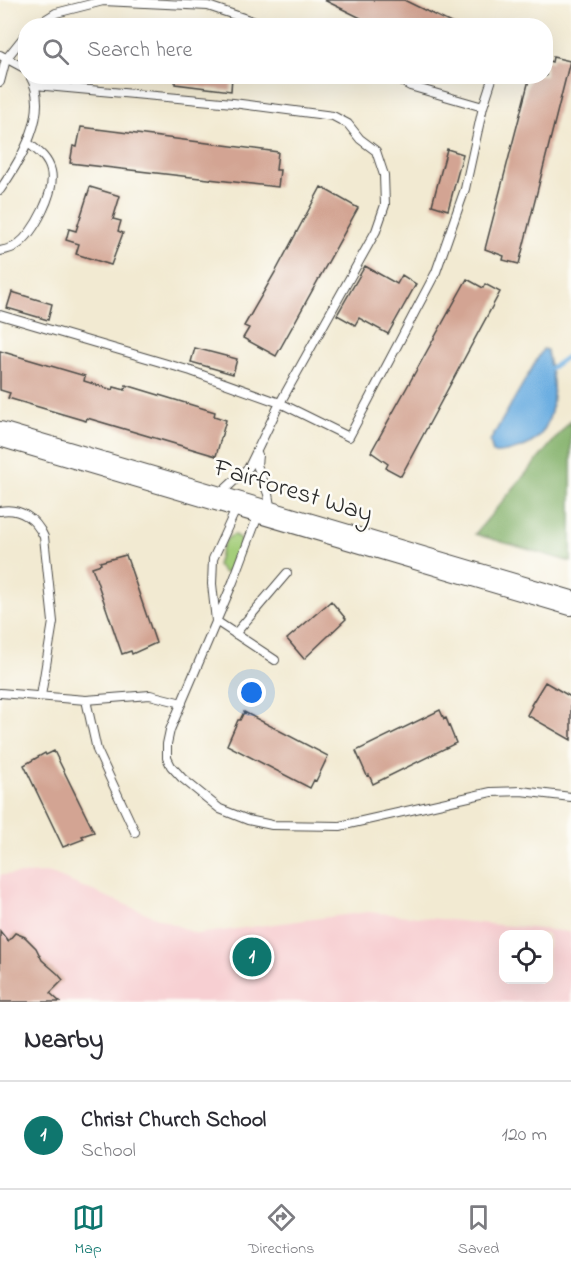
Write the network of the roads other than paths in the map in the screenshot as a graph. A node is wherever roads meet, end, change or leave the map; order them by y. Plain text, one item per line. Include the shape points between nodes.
1 (48, 18) edge
2 (243, 18) edge
3 (18, 42) edge
4 (3, 57) edge
5 (18, 65) edge
6 (0, 82) edge
7 (34, 84) edge
8 (60, 84) edge
9 (406, 84) edge
10 (490, 84) edge
11 (483, 107) junction
12 (28, 143) junction
13 (0, 190) edge
14 (0, 251) edge
15 (0, 315) edge
16 (280, 402) junction
17 (0, 434) edge
18 (258, 449) junction
19 (214, 498) junction
20 (0, 511) edge
21 (256, 511) junction
22 (287, 573) dead end
23 (571, 603) edge
24 (216, 621) junction
25 (236, 634) junction
26 (274, 660) dead end
27 (0, 693) edge
28 (41, 696) junction
29 (86, 700) junction
30 (182, 703) junction
31 (571, 797) edge
32 (135, 832) dead end

1 - 2 lane via 103,1 208,6
3 - 4 lane
4 - 5 lane
4 - 6 lane
7 - 12 lane via 37,104
8 - 16 lane via 333,116 348,124 376,152 385,189 379,222
9 - 11 lane
10 - 11 lane
11 - 16 lane via 465,189 436,272 349,437
12 - 13 lane
12 - 14 lane via 45,156 51,172 49,196 39,219 17,245
15 - 16 lane via 191,371
16 - 18 lane
17 - 19 main road, Fairforest Way
18 - 19 lane via 249,467
18 - 21 lane via 257,465 268,494
19 - 21 main road, Fairforest Way
20 - 28 lane via 24,514 37,524 44,537 52,622
21 - 23 main road, Fairforest Way
21 - 24 lane
21 - 24 lane via 213,559
22 - 25 lane
24 - 25 lane
24 - 30 lane
25 - 26 lane
27 - 28 lane
28 - 29 lane
29 - 30 lane via 150,695
29 - 32 lane via 97,750
30 - 31 lane via 166,744 171,766 220,809 248,820 272,825 340,826 491,792

